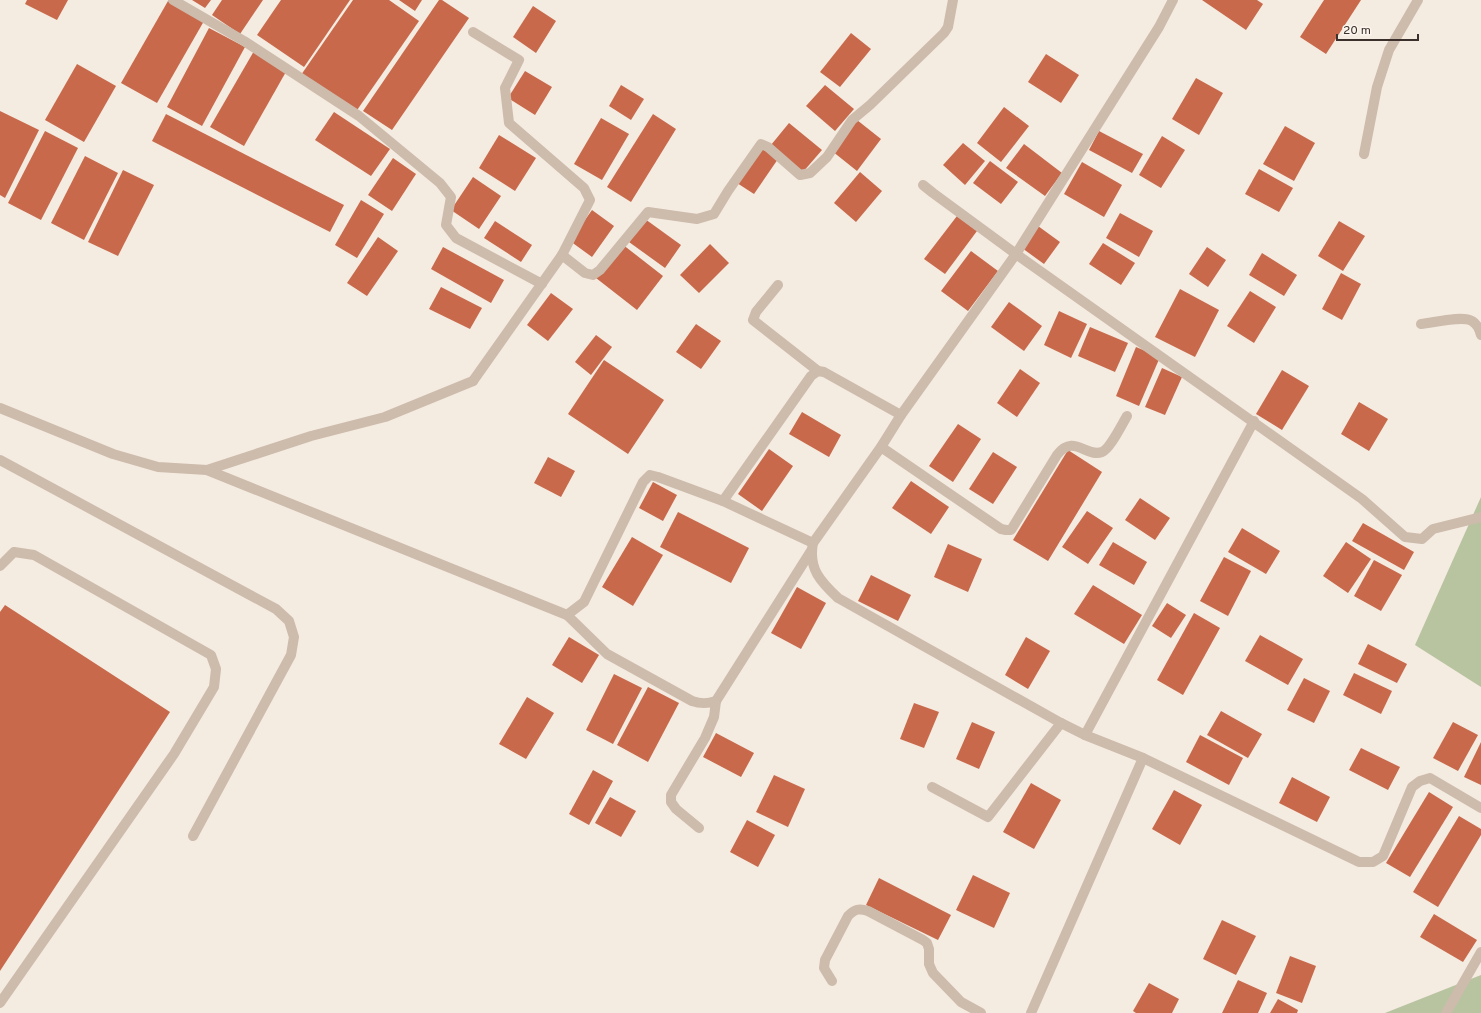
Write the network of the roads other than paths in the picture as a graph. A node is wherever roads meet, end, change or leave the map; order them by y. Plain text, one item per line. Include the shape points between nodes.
1 (173, 0) edge
2 (953, 0) edge
3 (1173, 0) edge
4 (1418, 0) edge
5 (473, 32) dead end
6 (1364, 154) dead end
7 (923, 185) dead end
8 (562, 254) junction
9 (1016, 254) junction
10 (542, 284) junction
11 (778, 285) dead end
12 (1421, 324) dead end
13 (1481, 335) edge
14 (818, 371) junction
15 (0, 408) edge
16 (901, 415) junction
17 (1127, 416) dead end
18 (1254, 421) junction
19 (881, 447) junction
20 (0, 460) edge
21 (207, 470) junction
22 (723, 502) junction
23 (1481, 516) edge
24 (812, 547) junction
25 (0, 566) edge
26 (567, 615) junction
27 (716, 701) junction
28 (1061, 723) junction
29 (1085, 735) junction
30 (1143, 758) junction
31 (932, 787) dead end
32 (1481, 808) edge
33 (699, 828) dead end
34 (193, 836) dead end
35 (1481, 952) edge
36 (832, 981) dead end
37 (0, 1003) edge
38 (981, 1013) edge
39 (1031, 1013) edge
40 (1446, 1013) edge

1 - 10 street via 244,41 359,116 440,183 451,197 446,225 456,238
2 - 8 street via 948,27 944,33 852,120 827,157 810,173 800,175 768,147 761,144 714,214 697,219 648,212 593,275 585,273
3 - 9 street via 1159,27
4 - 6 street via 1389,50 1377,87
5 - 8 street via 519,60 505,88 509,123 584,188 590,200
7 - 9 street
8 - 10 street
9 - 16 street
9 - 18 street
10 - 21 street via 473,381 385,417 311,436
11 - 14 street via 756,312 753,320
12 - 13 street via 1462,319 1472,321 1478,326
14 - 16 street
14 - 22 street via 811,376
15 - 21 street via 121,456 158,467
16 - 19 street
17 - 19 street via 1108,448 1102,452 1070,445 1062,448 1011,530 1001,529
18 - 23 street via 1362,499 1405,537 1422,539 1433,529
18 - 29 street
19 - 24 street
20 - 34 street via 276,609 289,621 294,637 291,654
21 - 26 street
22 - 24 street
22 - 26 street via 650,475 643,482 584,602
24 - 27 street
24 - 28 street via 812,562 816,574 838,598
25 - 37 street via 14,552 34,555 211,656 216,669 214,687 174,754
26 - 27 street via 607,654 692,701 701,704
27 - 33 street via 714,717 705,738 671,795 671,802 676,809
28 - 29 street
28 - 31 street via 988,817
29 - 30 street
30 - 32 street via 1359,862 1373,862 1383,856 1412,787 1420,780 1430,778
30 - 39 street
35 - 40 street
36 - 38 street via 824,968 828,952 848,916 860,908 927,943 929,964 933,973 961,1002

